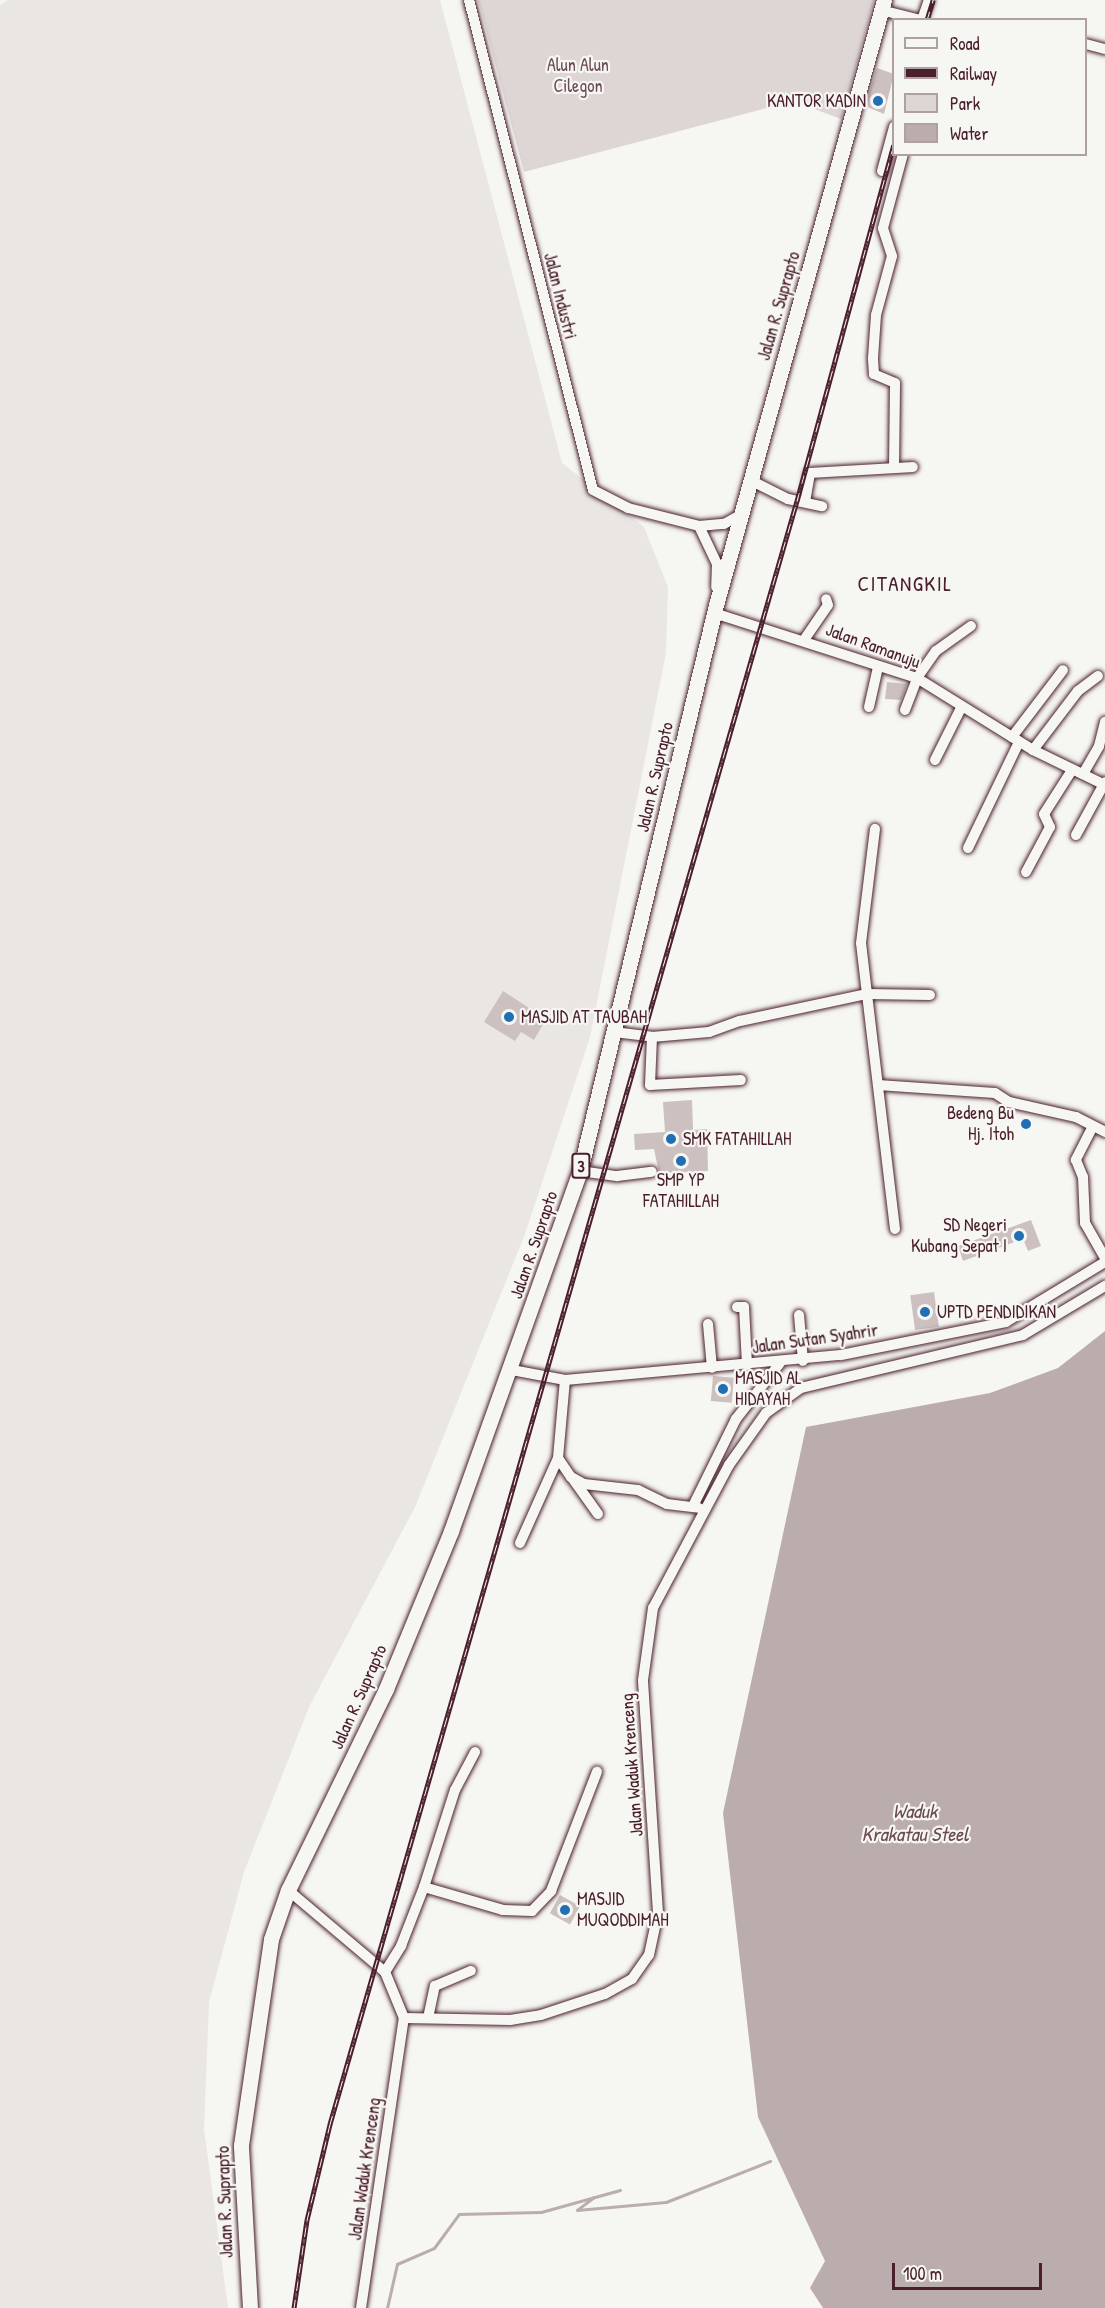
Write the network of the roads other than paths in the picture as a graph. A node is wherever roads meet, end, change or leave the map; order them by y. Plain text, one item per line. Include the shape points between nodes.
1 (469, 0) edge
2 (929, 0) edge
3 (882, 5) edge
4 (916, 18) edge
5 (922, 18) edge
6 (1087, 44) edge
7 (1105, 49) edge
8 (892, 134) edge
9 (902, 156) edge
10 (882, 171) dead end
11 (913, 467) dead end
12 (894, 468) junction
13 (752, 481) junction
14 (805, 502) junction
15 (822, 506) dead end
16 (742, 514) junction
17 (699, 526) junction
18 (826, 599) dead end
19 (715, 609) junction
20 (971, 626) dead end
21 (804, 640) junction
22 (878, 667) junction
23 (1064, 670) dead end
24 (1098, 676) dead end
25 (917, 678) junction
26 (962, 706) junction
27 (868, 707) dead end
28 (905, 710) dead end
29 (1105, 722) edge
30 (1016, 740) junction
31 (1033, 750) junction
32 (935, 760) dead end
33 (1077, 772) junction
34 (1105, 784) edge
35 (875, 829) dead end
36 (1076, 835) dead end
37 (968, 848) dead end
38 (1026, 872) dead end
39 (867, 994) junction
40 (930, 995) dead end
41 (615, 1032) junction
42 (652, 1037) junction
43 (741, 1080) dead end
44 (878, 1085) junction
45 (1092, 1128) junction
46 (1105, 1132) edge
47 (580, 1171) junction
48 (652, 1172) dead end
49 (895, 1229) dead end
50 (1105, 1260) edge
51 (1105, 1286) edge
52 (738, 1307) dead end
53 (800, 1315) dead end
54 (708, 1323) dead end
55 (803, 1360) junction
56 (780, 1363) junction
57 (747, 1365) junction
58 (712, 1368) junction
59 (512, 1370) junction
60 (565, 1380) junction
61 (558, 1458) junction
62 (571, 1476) junction
63 (694, 1504) junction
64 (704, 1511) junction
65 (598, 1514) dead end
66 (520, 1543) dead end
67 (475, 1752) dead end
68 (597, 1772) dead end
69 (424, 1887) junction
70 (288, 1890) junction
71 (471, 1971) dead end
72 (385, 1972) junction
73 (404, 2018) junction
74 (428, 2018) junction
75 (250, 2308) edge
76 (362, 2308) edge

1 - 17 street, Jalan Industri via 593,490 628,508
2 - 5 street
3 - 4 street
3 - 13 highway, Jalan R. Suprapto / 3
6 - 7 street
8 - 10 street
9 - 12 street via 883,228 892,256 876,315 873,358 874,374 895,383
11 - 12 street
12 - 14 street via 810,473
13 - 14 street via 788,500
13 - 16 highway, Jalan R. Suprapto / 3
14 - 15 street
16 - 17 street, Jalan Industri via 724,524
16 - 19 highway, Jalan R. Suprapto / 3
17 - 19 street via 717,564
18 - 21 street via 828,605
19 - 21 street, Jalan Ramanuju
19 - 41 highway, Jalan R. Suprapto / 3
20 - 25 street via 936,651
21 - 22 street, Jalan Ramanuju
22 - 25 street, Jalan Ramanuju
22 - 27 street
23 - 30 street
24 - 31 street via 1078,691
25 - 26 street, Jalan Ramanuju
25 - 28 street
26 - 30 street, Jalan Ramanuju
26 - 32 street
29 - 33 street via 1099,746
30 - 31 street, Jalan Ramanuju
30 - 37 street
31 - 33 street, Jalan Ramanuju
33 - 34 street, Jalan Ramanuju
33 - 38 street via 1044,814 1050,827
34 - 36 street
35 - 39 street via 861,943
39 - 40 street
39 - 42 street via 740,1021 709,1032
39 - 44 street
41 - 42 street
41 - 47 highway, Jalan R. Suprapto / 3
42 - 43 street via 650,1085
44 - 45 street via 995,1093 1009,1102 1076,1117
44 - 49 street
45 - 46 street
45 - 50 street via 1076,1160 1083,1177 1085,1223
47 - 48 street via 603,1176
47 - 59 highway, Jalan R. Suprapto / 3
50 - 55 street, Jalan Sutan Syahrir via 1006,1322
51 - 64 street, Jalan Waduk Krenceng via 1023,1335 961,1354 816,1384 789,1395 766,1413
52 - 57 street via 744,1306
53 - 55 street
54 - 58 street
55 - 56 street, Jalan Sutan Syahrir
56 - 57 street, Jalan Sutan Syahrir
56 - 63 street via 736,1419
57 - 58 street, Jalan Sutan Syahrir
58 - 60 street, Jalan Sutan Syahrir
59 - 60 street, Jalan Sutan Syahrir
59 - 70 highway, Jalan R. Suprapto / 3 via 386,1689
60 - 61 street
61 - 62 street
61 - 66 street
62 - 63 street via 591,1485 638,1490 667,1504
62 - 65 street
63 - 64 street
64 - 74 street, Jalan Waduk Krenceng via 653,1608 648,1636 643,1680 658,1913 649,1955 632,1979 578,2005 510,2020
67 - 69 street via 455,1790
68 - 69 street via 551,1891 532,1911 503,1910
69 - 72 street via 401,1946
70 - 72 street
70 - 75 highway, Jalan R. Suprapto / 3 via 263,1978 241,2145
71 - 74 street via 435,1986
72 - 73 street
73 - 74 street, Jalan Waduk Krenceng
73 - 76 street, Jalan Waduk Krenceng

